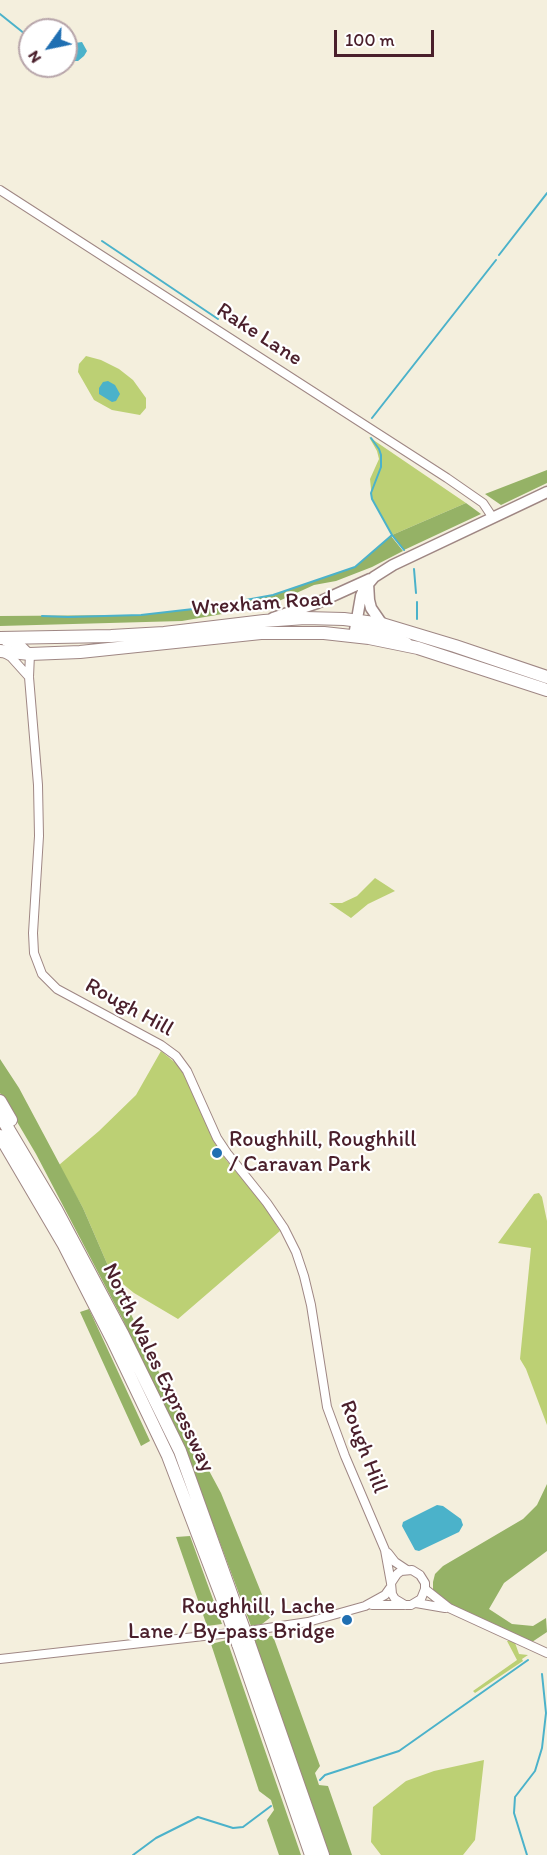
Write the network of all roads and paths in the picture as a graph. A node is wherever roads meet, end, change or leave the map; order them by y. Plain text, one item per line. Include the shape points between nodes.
1 (0, 190) edge
2 (547, 492) edge
3 (494, 518) junction
4 (371, 580) junction
5 (264, 621) junction
6 (382, 624) junction
7 (356, 628) junction
8 (0, 639) edge
9 (0, 651) edge
10 (30, 654) junction
11 (29, 677) junction
12 (547, 677) edge
13 (547, 690) edge
14 (0, 1101) edge
15 (0, 1115) edge
16 (0, 1136) edge
17 (56, 1209) junction
18 (386, 1550) junction
19 (407, 1570) junction
20 (391, 1586) junction
21 (426, 1589) junction
22 (416, 1603) junction
23 (405, 1605) junction
24 (365, 1606) junction
25 (448, 1608) junction
26 (232, 1611) junction
27 (244, 1643) junction
28 (546, 1652) edge
29 (0, 1659) edge
30 (311, 1855) edge
31 (323, 1855) edge

1 - 3 street, Rake Lane via 447,478 483,503
2 - 3 main road
3 - 4 main road via 393,565
4 - 5 main road
4 - 6 main road via 371,608
4 - 7 main road, Wrexham Road via 361,597
5 - 7 highway, Wrexham Road via 305,618
5 - 8 highway, Wrexham Road via 164,633
6 - 7 highway
6 - 12 highway
7 - 10 highway, Wrexham Road
7 - 13 highway
8 - 10 street via 20,644
9 - 10 highway, Wrexham Road
9 - 11 street
10 - 11 street, Rough Hill
11 - 18 street, Rough Hill via 39,836 33,933 34,953 42,974 57,989 176,1056 187,1071 217,1138 284,1228 304,1276 331,1421
14 - 17 highway
15 - 17 highway, North Wales Expressway
16 - 26 highway, North Wales Expressway via 64,1245 112,1339 168,1456
17 - 26 highway, North Wales Expressway via 180,1452
18 - 19 street, Rough Hill
18 - 20 street, Rough Hill
19 - 20 street via 397,1574
19 - 21 street via 420,1575
20 - 23 street via 395,1599
20 - 24 street via 385,1595
21 - 22 street
21 - 25 street
22 - 23 street
22 - 25 street
23 - 24 street
24 - 29 street via 316,1620 248,1631
25 - 28 street
26 - 27 highway, North Wales Expressway, bridge
27 - 30 highway, North Wales Expressway
27 - 31 highway, North Wales Expressway

